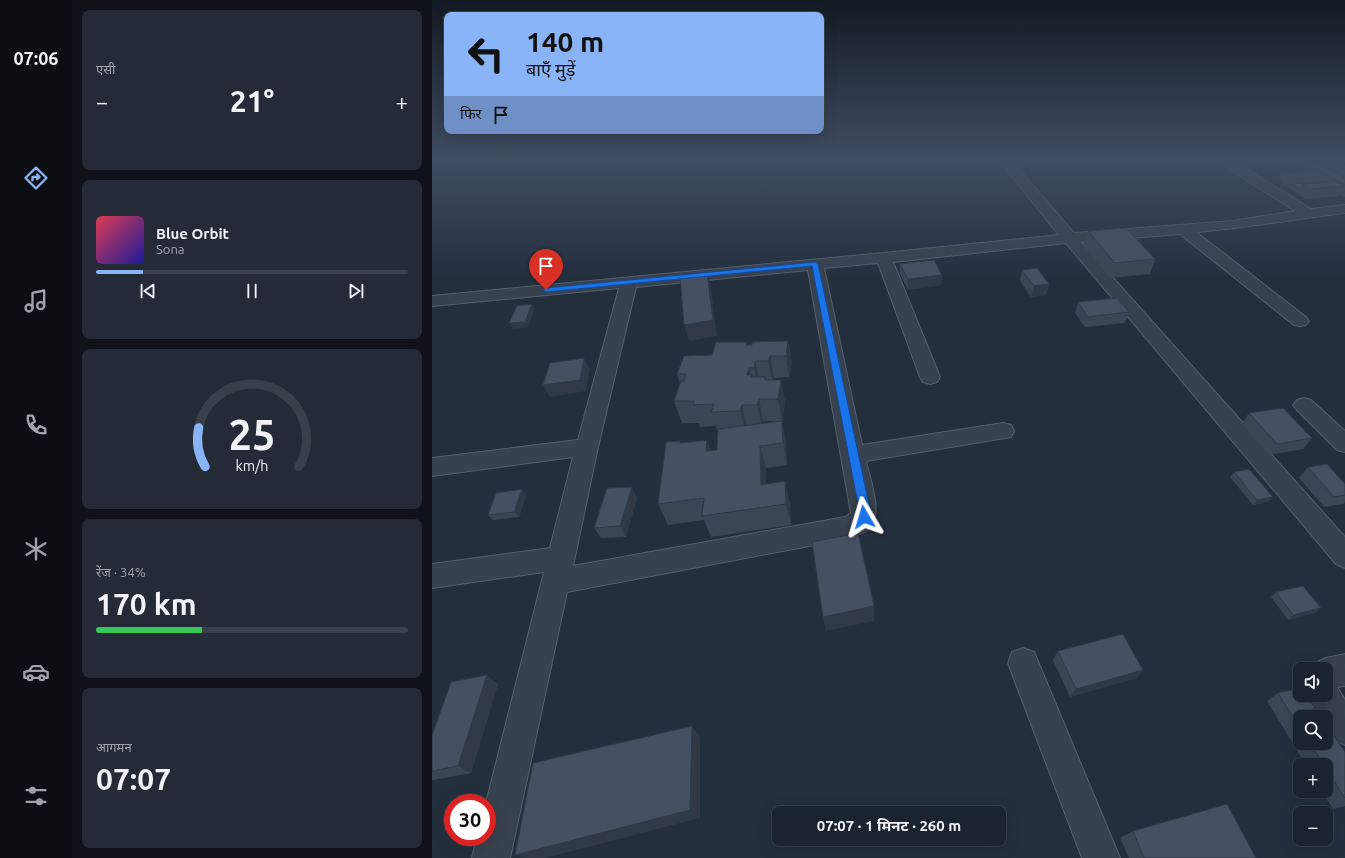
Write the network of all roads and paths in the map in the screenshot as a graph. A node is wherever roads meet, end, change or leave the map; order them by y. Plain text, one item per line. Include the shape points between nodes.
1 (1037, 199) edge
2 (1286, 199) edge
3 (1345, 209) edge
4 (1308, 213) junction
5 (1183, 230) junction
6 (1070, 238) junction
7 (884, 258) junction
8 (815, 264) junction
9 (629, 282) junction
10 (432, 301) edge
11 (1300, 321) dead end
12 (930, 377) dead end
13 (1304, 405) dead end
14 (1003, 431) dead end
15 (1345, 444) edge
16 (587, 447) junction
17 (853, 455) junction
18 (432, 467) edge
19 (1345, 556) edge
20 (558, 570) junction
21 (432, 576) edge
22 (1023, 662) dead end
23 (1345, 670) edge
24 (1333, 673) edge
25 (1327, 702) edge
26 (1345, 728) edge
27 (491, 858) edge
28 (1101, 858) edge

1 - 6 street
2 - 4 street
3 - 4 street
4 - 5 street
5 - 6 street
5 - 11 street
6 - 7 street
6 - 19 street
7 - 8 street
7 - 12 street
8 - 9 street
8 - 17 street
9 - 10 street
9 - 16 street
13 - 15 street
14 - 17 street
16 - 18 street
16 - 20 street
17 - 20 street via 864,509 864,517 858,524 772,542
20 - 21 street
20 - 27 street
22 - 28 street
23 - 24 street
25 - 26 street

